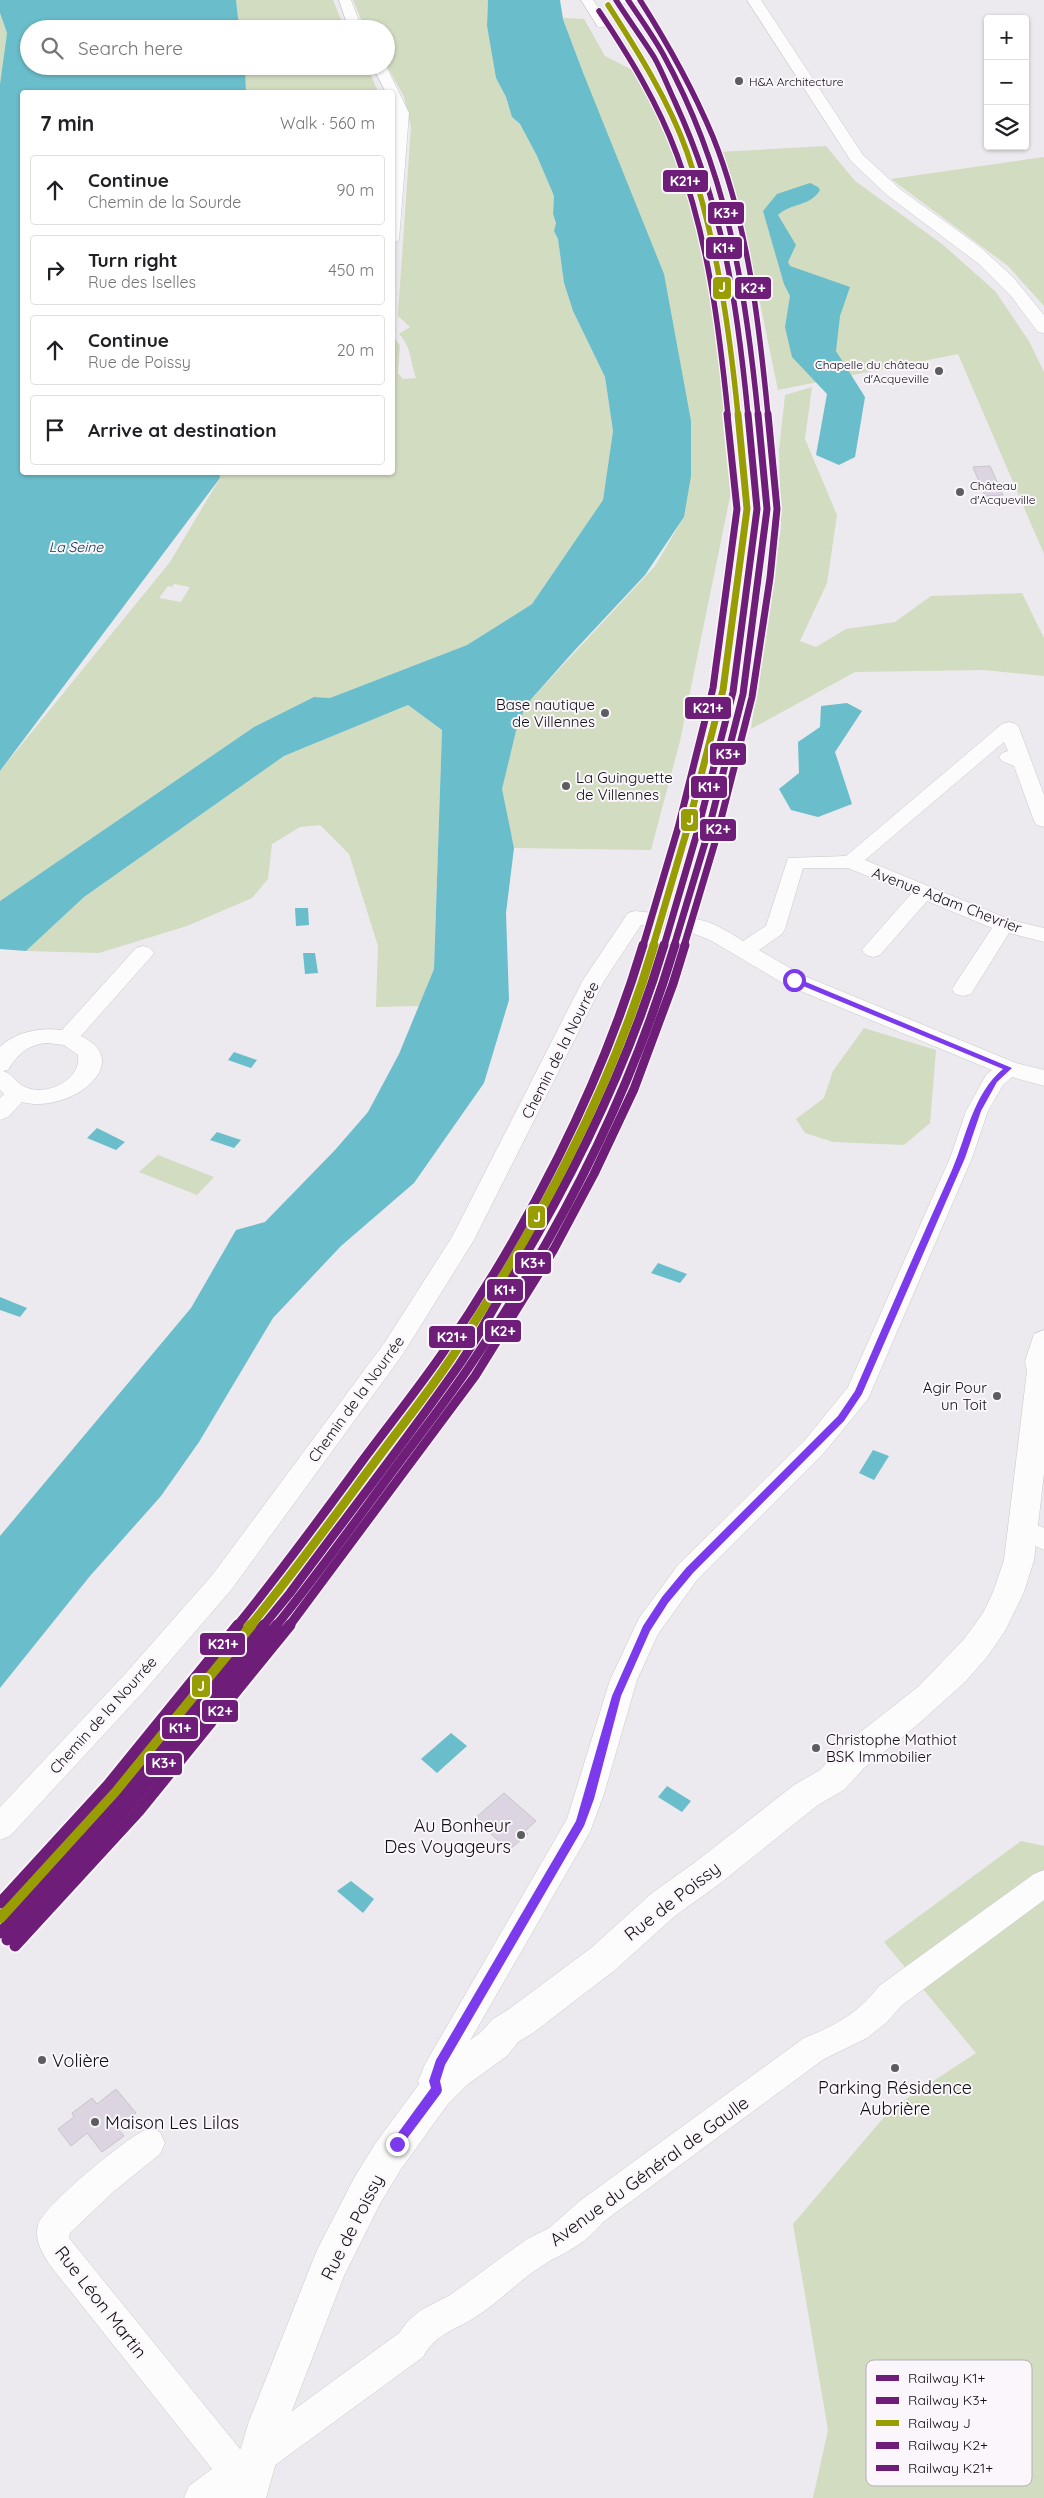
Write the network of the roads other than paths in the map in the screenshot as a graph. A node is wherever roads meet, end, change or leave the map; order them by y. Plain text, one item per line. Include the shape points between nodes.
1 (345, 0) edge
2 (587, 0) edge
3 (628, 0) edge
4 (633, 0) edge
5 (748, 0) edge
6 (754, 0) edge
7 (353, 20) edge
8 (603, 24) dead end
9 (797, 67) junction
10 (383, 75) edge
11 (391, 90) edge
12 (395, 99) edge
13 (395, 202) edge
14 (1044, 328) edge
15 (1044, 820) edge
16 (851, 862) junction
17 (925, 891) junction
18 (645, 918) dead end
19 (691, 925) tunnel mouth
20 (1004, 925) junction
21 (1044, 935) edge
22 (873, 950) dead end
23 (743, 951) junction
24 (142, 953) dead end
25 (963, 989) dead end
26 (67, 1038) junction
27 (0, 1065) edge
28 (1008, 1068) junction
29 (0, 1078) edge
30 (1044, 1078) edge
31 (17, 1093) junction
32 (0, 1112) edge
33 (1044, 1341) edge
34 (1034, 1534) edge
35 (0, 1827) edge
36 (1044, 1883) edge
37 (437, 2090) junction
38 (148, 2143) dead end
39 (246, 2477) edge
40 (201, 2498) edge

1 - 7 street
2 - 8 street
3 - 4 street
5 - 9 main road
6 - 9 main road
9 - 14 main road via 848,146 868,169 903,200 984,259 1015,290
10 - 11 street
12 - 13 street via 402,113
15 - 16 street via 1009,728
16 - 17 street, Avenue Adam Chevrier
16 - 23 street via 795,862 775,929
17 - 20 street, Avenue Adam Chevrier
17 - 22 street
18 - 35 street, Chemin de la Nourrée via 594,980 462,1240 394,1348 222,1582 135,1682
19 - 23 street via 706,929
20 - 21 street, Avenue Adam Chevrier
20 - 25 street
23 - 28 street via 794,980
24 - 26 street
26 - 27 street via 38,1037 24,1041 12,1048
26 - 31 street via 79,1043 91,1060 83,1080 67,1091 45,1097
28 - 30 street
28 - 37 street via 994,1080 977,1111 961,1158 859,1392 841,1419 689,1571 646,1629 616,1696 580,1823 440,2064 434,2081
29 - 31 street
31 - 32 street
33 - 34 main road, Rue de Poissy via 1040,1361
34 - 37 main road, Rue de Poissy via 991,1630 947,1680 852,1758 846,1768 664,1904 603,1959 496,2038 494,2044
36 - 39 street, Avenue du Général de Gaulle via 890,1996 882,2008 829,2045 815,2048 592,2211 578,2225 461,2307 451,2310 416,2334 411,2345
37 - 39 main road, Rue de Poissy via 397,2144 362,2200 297,2345
38 - 39 street, Rue Léon Martin via 100,2182 54,2226 53,2240
39 - 40 street, Avenue du Général de Gaulle

